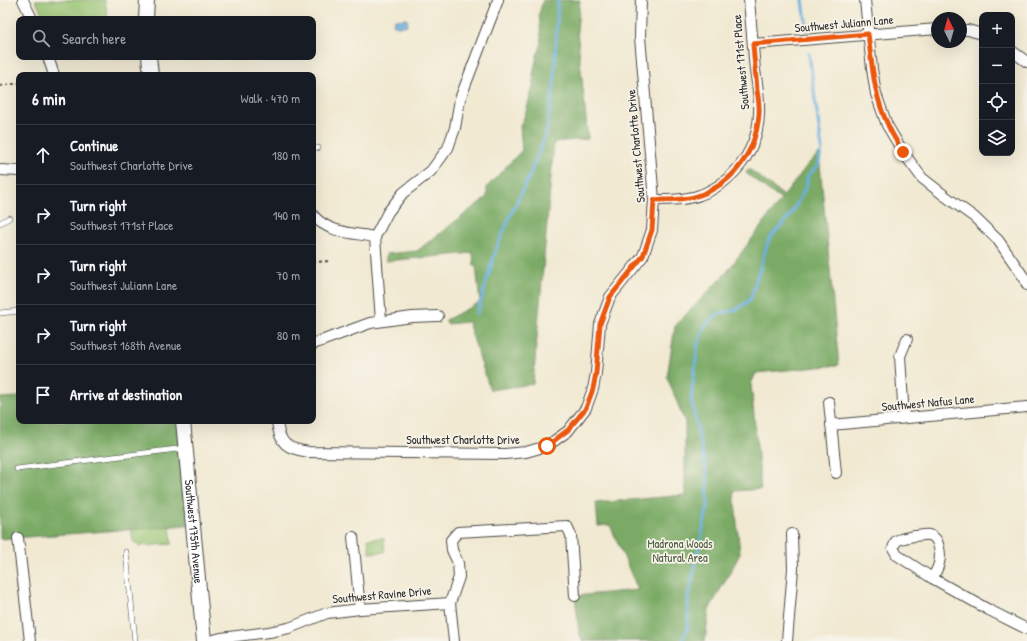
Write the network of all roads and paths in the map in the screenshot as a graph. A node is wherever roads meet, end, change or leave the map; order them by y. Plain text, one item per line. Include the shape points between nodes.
1 (23, 0) edge
2 (147, 0) edge
3 (498, 0) edge
4 (641, 0) edge
5 (749, 0) edge
6 (865, 0) edge
7 (31, 16) edge
8 (146, 16) edge
9 (931, 29) edge
10 (967, 30) edge
11 (979, 33) edge
12 (868, 34) junction
13 (753, 44) junction
14 (1015, 52) edge
15 (1026, 58) edge
16 (49, 60) edge
17 (149, 60) edge
18 (53, 72) edge
19 (151, 72) edge
20 (16, 83) edge
21 (0, 86) edge
22 (0, 170) edge
23 (16, 171) edge
24 (654, 200) junction
25 (9, 218) dead end
26 (316, 219) edge
27 (0, 223) edge
28 (375, 237) junction
29 (331, 261) dead end
30 (316, 262) edge
31 (1026, 281) edge
32 (16, 311) edge
33 (0, 313) edge
34 (438, 316) dead end
35 (381, 321) junction
36 (907, 339) dead end
37 (316, 343) edge
38 (829, 402) dead end
39 (1027, 407) edge
40 (904, 418) junction
41 (183, 424) edge
42 (277, 424) edge
43 (832, 425) junction
44 (186, 448) junction
45 (17, 469) dead end
46 (836, 473) dead end
47 (792, 534) dead end
48 (353, 537) dead end
49 (18, 538) dead end
50 (126, 552) dead end
51 (932, 578) junction
52 (575, 596) dead end
53 (450, 602) junction
54 (360, 609) junction
55 (1027, 629) edge
56 (30, 641) edge
57 (134, 641) edge
58 (204, 641) edge
59 (208, 641) edge
60 (454, 641) edge
61 (787, 641) edge

1 - 7 street
2 - 8 main road
3 - 28 street via 460,99 455,128 448,148 431,171 403,193 388,212
4 - 24 street, Southwest Charlotte Drive via 640,37
5 - 13 street, Southwest 171st Place
6 - 12 street
9 - 12 street, Southwest Juliann Lane
10 - 11 street
12 - 13 street, Southwest Juliann Lane
12 - 31 street via 876,94 887,125 903,152 922,178 974,217 998,240
13 - 24 street, Southwest 171st Place via 759,113 756,134 749,153 738,169 722,184 699,196 677,200
14 - 15 street
16 - 18 street
17 - 19 main road
20 - 21 path
22 - 23 street
24 - 42 street, Southwest Charlotte Drive via 652,230 643,256 610,297 600,324 596,373 586,408 568,430 547,446 505,454 309,452 287,446 281,439
25 - 27 lane
26 - 28 street via 329,228
28 - 35 street
29 - 30 path
32 - 33 lane
34 - 35 street
35 - 37 street via 360,325
36 - 40 street via 900,356
38 - 43 street
39 - 40 street, Southwest Nafus Lane
40 - 43 street, Southwest Nafus Lane
41 - 44 main road, Southwest 175th Avenue
43 - 46 street
44 - 45 lane
44 - 58 main road, Southwest 175th Avenue
47 - 61 street via 793,569
48 - 54 street
49 - 56 street
50 - 57 lane
51 - 51 street via 940,560 938,542 935,538 926,535 896,541 894,548 897,556
51 - 55 street
52 - 53 street via 571,535 567,526 458,532 451,540 459,577
53 - 54 street, Southwest Ravine Drive
53 - 60 street
54 - 59 street, Southwest Ravine Drive via 327,613 289,628

